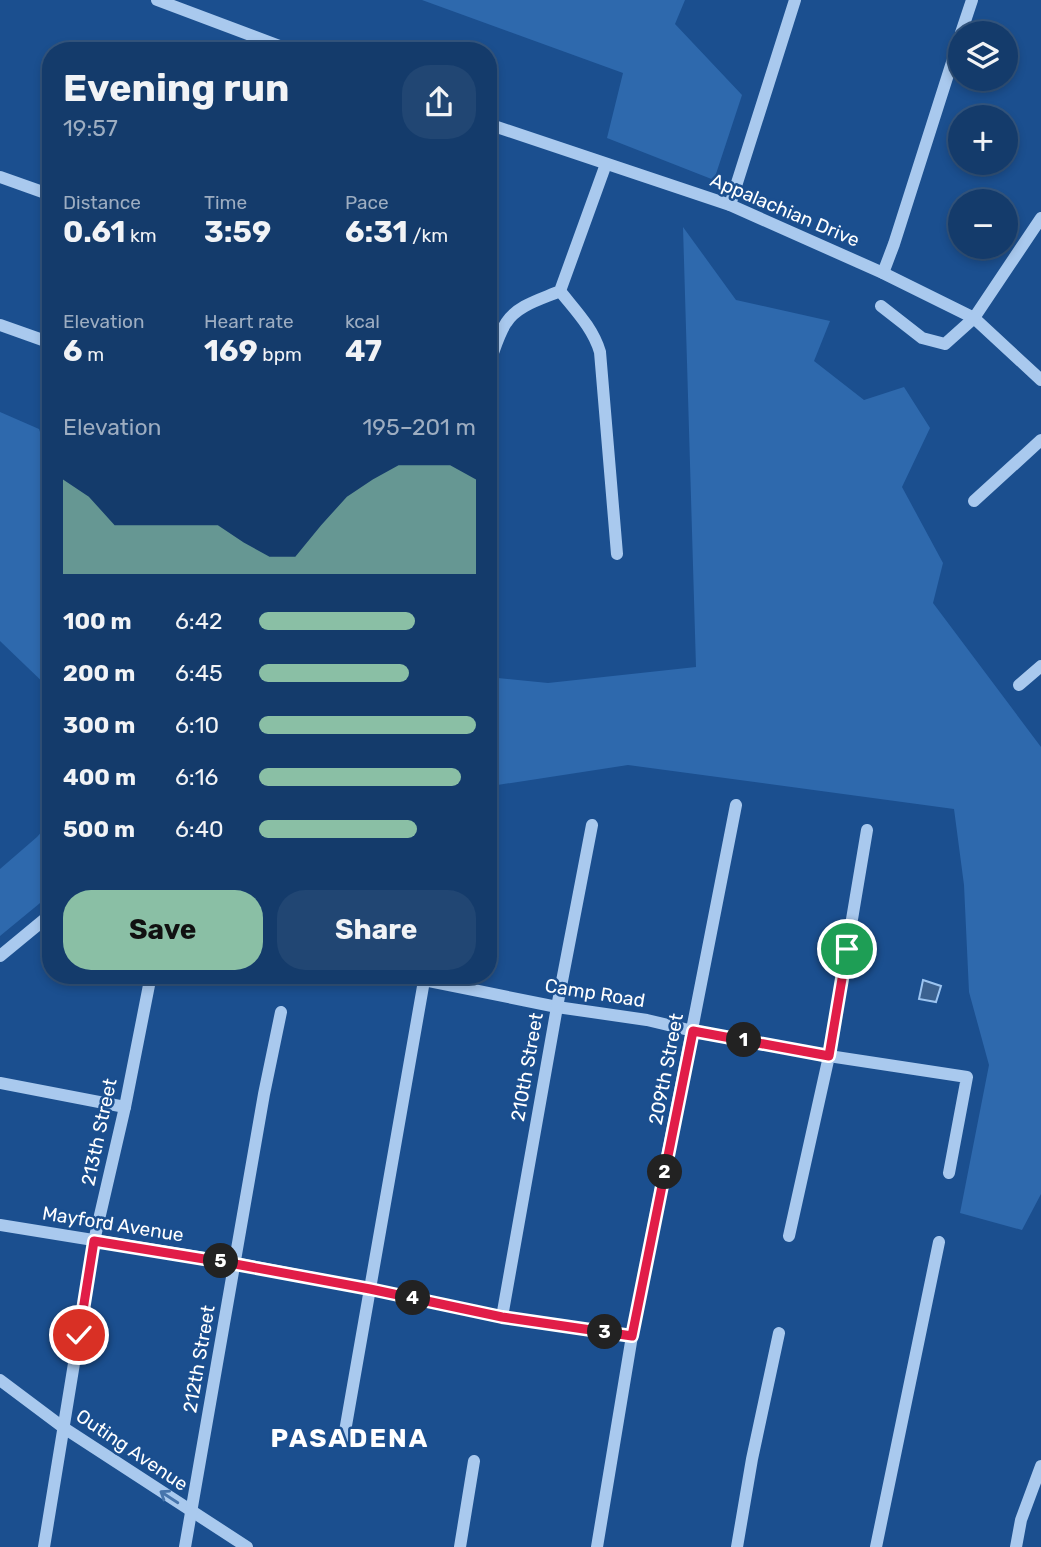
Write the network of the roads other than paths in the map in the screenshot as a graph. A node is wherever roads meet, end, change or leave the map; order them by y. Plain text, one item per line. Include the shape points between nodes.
1 (157, 0) edge
2 (795, 0) edge
3 (972, 0) edge
4 (965, 21) edge
5 (269, 42) edge
6 (948, 75) edge
7 (497, 127) edge
8 (606, 164) junction
9 (0, 177) edge
10 (42, 192) edge
11 (730, 205) junction
12 (1041, 218) edge
13 (883, 273) junction
14 (560, 291) junction
15 (881, 306) dead end
16 (974, 318) junction
17 (0, 325) edge
18 (42, 340) edge
19 (497, 344) edge
20 (1041, 380) edge
21 (1041, 440) edge
22 (974, 501) dead end
23 (617, 554) dead end
24 (1041, 666) edge
25 (1019, 685) dead end
26 (736, 805) dead end
27 (592, 825) dead end
28 (867, 830) dead end
29 (42, 921) edge
30 (0, 956) edge
31 (149, 984) edge
32 (424, 984) edge
33 (456, 984) edge
34 (557, 1007) junction
35 (281, 1012) dead end
36 (693, 1031) junction
37 (829, 1056) junction
38 (0, 1083) edge
39 (125, 1107) junction
40 (949, 1173) dead end
41 (0, 1225) edge
42 (789, 1236) dead end
43 (94, 1241) junction
44 (939, 1242) dead end
45 (235, 1264) junction
46 (370, 1289) junction
47 (502, 1317) junction
48 (779, 1333) dead end
49 (632, 1336) junction
50 (0, 1380) edge
51 (64, 1428) junction
52 (344, 1437) dead end
53 (474, 1461) dead end
54 (1041, 1466) edge
55 (191, 1512) junction
56 (44, 1547) edge
57 (185, 1547) edge
58 (247, 1547) edge
59 (460, 1547) edge
60 (597, 1547) edge
61 (737, 1547) edge
62 (876, 1547) edge
63 (1016, 1547) edge

1 - 5 street
2 - 11 street
3 - 4 street
6 - 13 street
7 - 8 street, Appalachian Drive
8 - 11 street, Appalachian Drive
8 - 14 street
9 - 10 street
11 - 13 street, Appalachian Drive
12 - 16 street
13 - 16 street, Appalachian Drive
14 - 19 street via 515,313
14 - 23 street via 591,330 600,352
15 - 16 street via 922,338 945,344
16 - 20 street, Appalachian Drive
17 - 18 street
21 - 22 street
24 - 25 street
26 - 36 street, 209th Street
27 - 34 street, 210th Street
28 - 37 street
29 - 30 street
31 - 39 street, 213th Street
32 - 46 street
33 - 34 street, Camp Road
34 - 36 street, Camp Road
34 - 47 street, 210th Street
35 - 45 street, 212th Street
36 - 37 street, Camp Road
36 - 49 street, 209th Street
37 - 40 street, Camp Road via 967,1077
37 - 42 street
38 - 39 street
39 - 43 street, 213th Street
41 - 43 street, Mayford Avenue
43 - 45 street, Mayford Avenue
43 - 51 street, 213th Street
44 - 62 street
45 - 46 street, Mayford Avenue
45 - 55 street, 212th Street
46 - 47 street, Mayford Avenue
46 - 52 street
47 - 49 street, Mayford Avenue
48 - 61 street
49 - 60 street, 209th Street
50 - 51 street, Outing Avenue
55 -> 51 street, Outing Avenue
51 - 56 street, 213th Street
53 - 59 street
54 - 63 street
55 - 57 street, 212th Street
55 - 58 street, Outing Avenue

